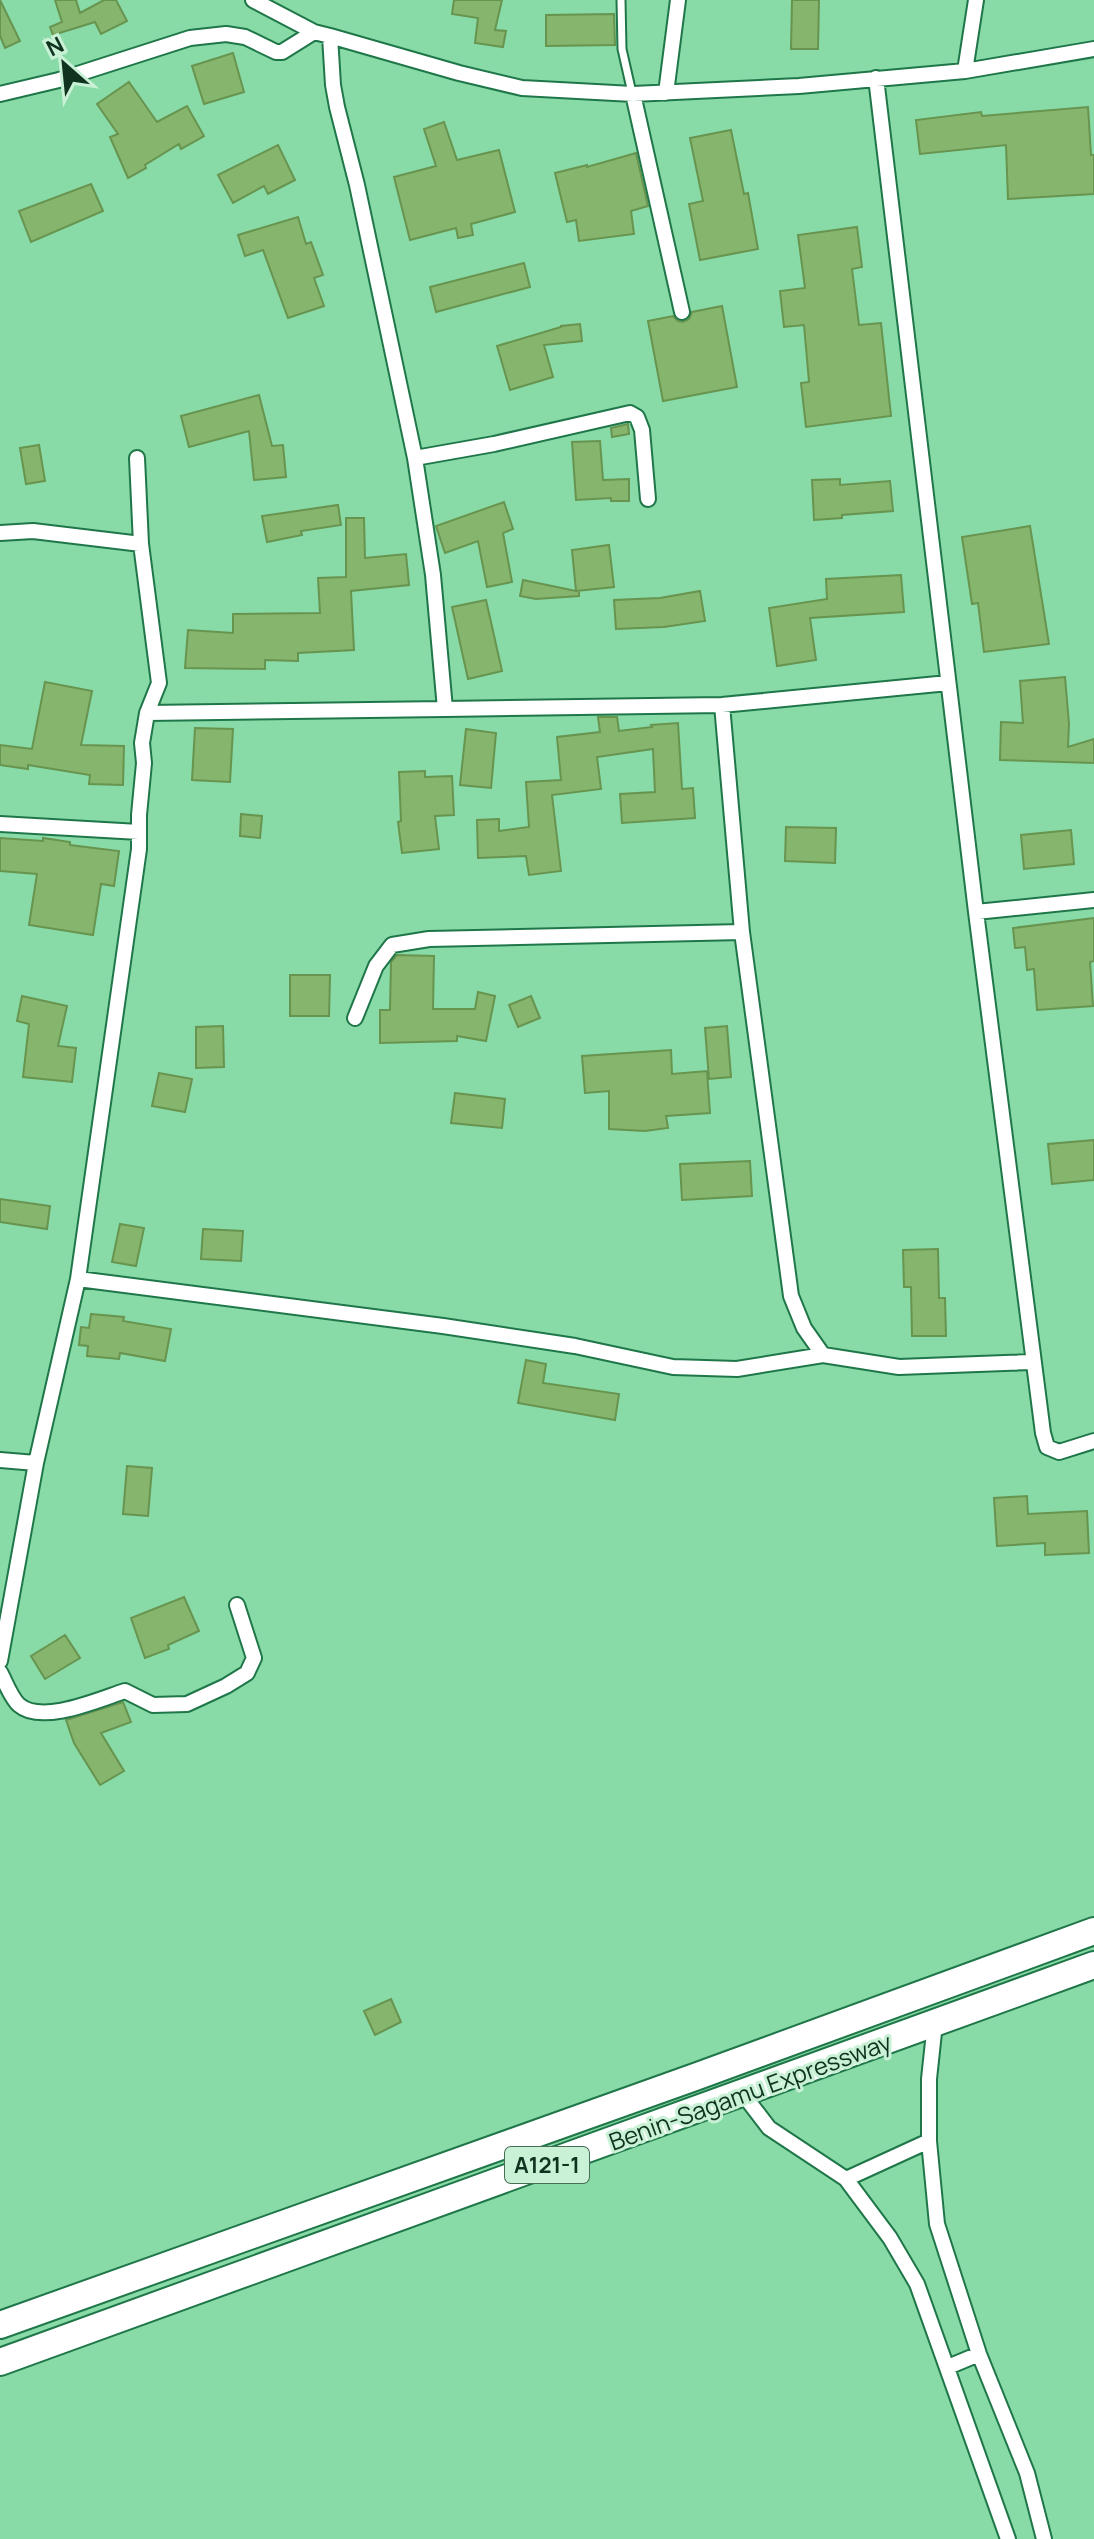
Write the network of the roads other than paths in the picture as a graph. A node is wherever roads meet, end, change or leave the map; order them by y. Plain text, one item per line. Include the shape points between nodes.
1 (253, 0) edge
2 (621, 0) edge
3 (678, 0) edge
4 (976, 0) edge
5 (314, 32) junction
6 (330, 36) junction
7 (1094, 49) edge
8 (965, 71) junction
9 (876, 78) junction
10 (666, 93) junction
11 (0, 94) edge
12 (633, 94) junction
13 (682, 312) dead end
14 (137, 458) dead end
15 (415, 458) junction
16 (648, 499) dead end
17 (0, 533) edge
18 (141, 544) junction
19 (948, 683) junction
20 (722, 705) junction
21 (445, 709) junction
22 (147, 713) junction
23 (0, 824) edge
24 (139, 832) junction
25 (1094, 900) edge
26 (976, 912) junction
27 (742, 932) junction
28 (355, 1018) dead end
29 (78, 1279) junction
30 (823, 1355) junction
31 (1032, 1362) junction
32 (1094, 1441) edge
33 (0, 1460) edge
34 (36, 1463) junction
35 (237, 1605) dead end
36 (0, 1661) edge
37 (0, 1672) edge
38 (1094, 1931) edge
39 (1094, 1965) edge
40 (935, 2023) junction
41 (743, 2094) junction
42 (929, 2141) junction
43 (846, 2179) junction
44 (0, 2325) edge
45 (979, 2354) junction
46 (0, 2362) edge
47 (948, 2367) junction
48 (1008, 2539) edge
49 (1044, 2539) edge

1 - 5 street
2 - 12 lane via 622,49
3 - 10 street
4 - 8 street
5 - 6 street
5 - 11 street via 282,52 226,34 190,38
6 - 12 street via 522,88
6 - 15 street via 337,107
7 - 8 street
8 - 9 street
9 - 10 street
9 - 19 street
10 - 12 street
12 - 13 street
14 - 18 street
15 - 16 street via 630,413 642,430
15 - 21 street
17 - 18 street via 33,531
18 - 22 street via 159,683
19 - 20 street
19 - 26 street
20 - 21 street
20 - 27 street
21 - 22 street
22 - 24 street
23 - 24 street
24 - 29 street
25 - 26 street
26 - 31 street
27 - 28 street via 429,939 392,945 376,966
27 - 30 street via 791,1296
29 - 30 street via 443,1326 673,1367 737,1369
29 - 34 street
30 - 31 street via 899,1367
31 - 32 street via 1047,1447 1059,1452
33 - 34 street
34 - 36 street
35 - 37 street via 254,1658 247,1673 187,1704 153,1705 125,1691 51,1713 33,1712 18,1705
38 - 44 highway, Benin-Sagamu Expressway / A121-1
39 - 40 highway, Benin-Sagamu Expressway / A121-1
40 - 41 highway, Benin-Sagamu Expressway / A121-1
40 - 42 street
41 - 43 street via 769,2128
41 - 46 highway, Benin-Sagamu Expressway / A121-1
42 - 43 street
42 - 45 street via 937,2224
43 - 47 street via 917,2284
45 - 47 street
45 - 49 street via 1027,2473
47 - 48 street

